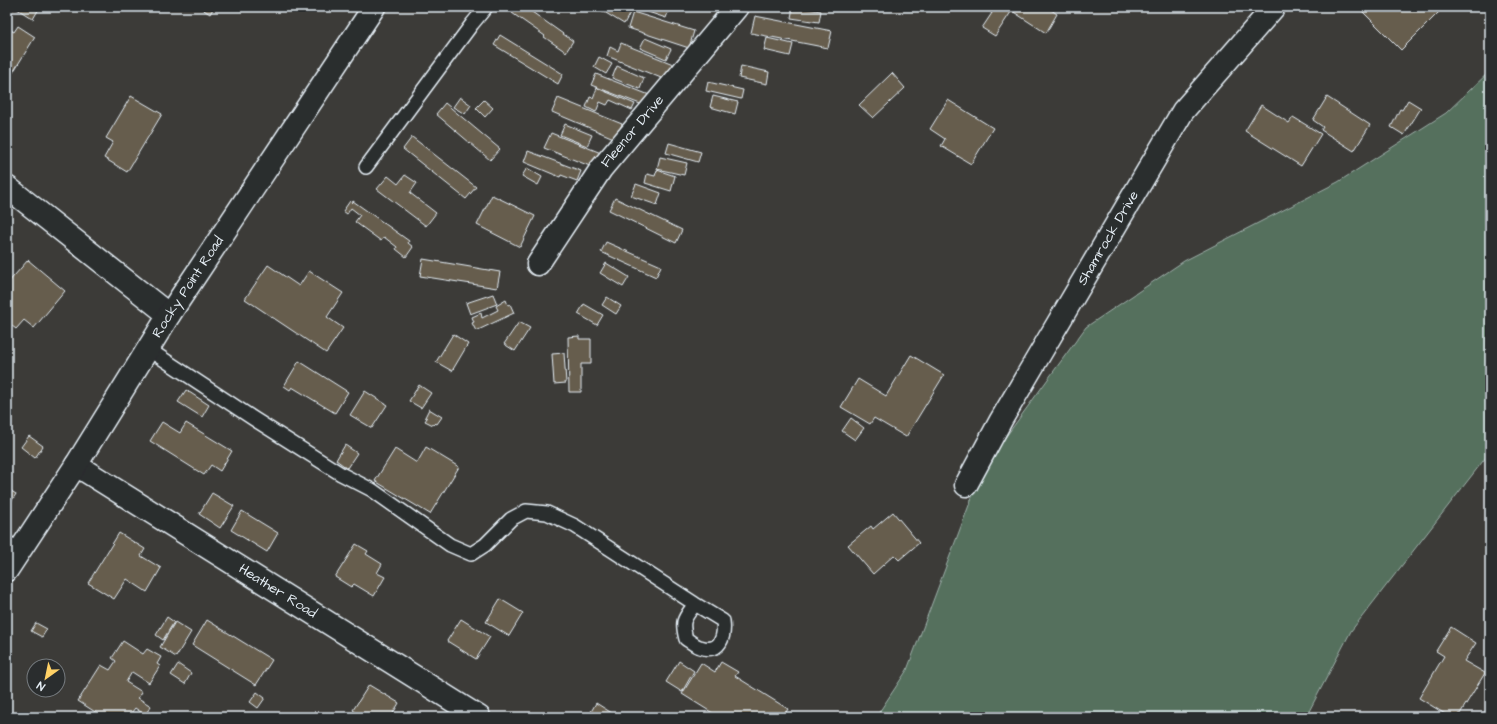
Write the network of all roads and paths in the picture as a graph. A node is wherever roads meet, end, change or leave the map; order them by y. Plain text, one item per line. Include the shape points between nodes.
1 (374, 7) edge
2 (486, 7) edge
3 (737, 7) edge
4 (1274, 7) edge
5 (366, 167) dead end
6 (7, 186) edge
7 (538, 264) dead end
8 (169, 315) junction
9 (148, 349) junction
10 (76, 465) junction
11 (966, 485) dead end
12 (13, 547) edge
13 (7, 570) edge
14 (694, 604) dead end
15 (479, 717) edge

1 - 8 street, Rocky Point Road
2 - 5 lane
3 - 7 street, Fleenor Drive via 601,169
4 - 11 street, Shamrock Drive via 1183,111 1001,420
6 - 8 street
8 - 9 street, Rocky Point Road
9 - 10 street, Rocky Point Road
9 - 14 lane via 341,474 372,490 450,545 472,554 511,519 526,511 547,513 575,526
10 - 12 street, Rocky Point Road
10 - 15 street, Heather Road
12 - 13 street, Rocky Point Road

